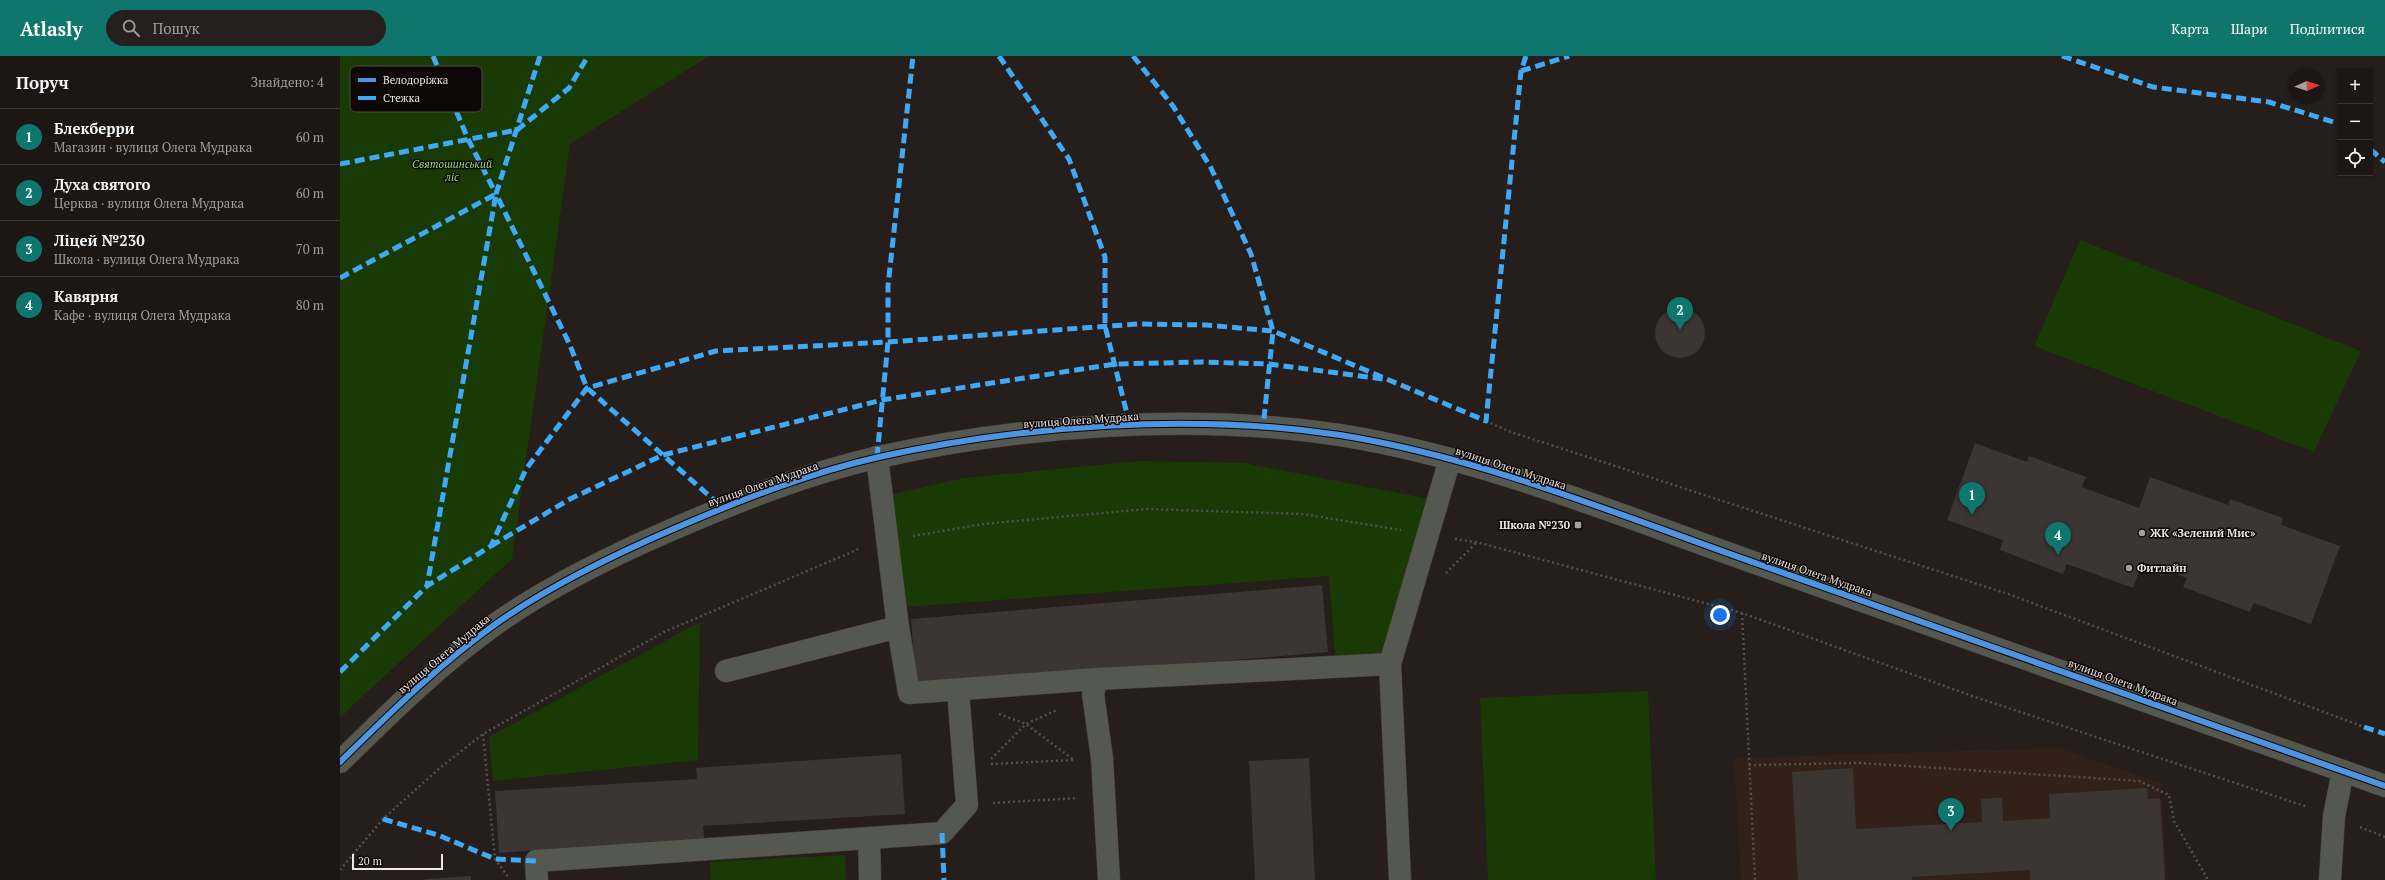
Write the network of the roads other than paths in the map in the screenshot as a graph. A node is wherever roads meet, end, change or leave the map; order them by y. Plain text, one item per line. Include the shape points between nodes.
1 (877, 457) junction
2 (1450, 459) junction
3 (898, 627) junction
4 (1390, 664) junction
5 (726, 672) dead end
6 (1095, 686) junction
7 (958, 695) junction
8 (340, 762) edge
9 (2344, 771) junction
10 (2385, 786) edge
11 (869, 838) junction
12 (537, 880) edge
13 (870, 880) edge
14 (1109, 880) edge
15 (1400, 880) edge
16 (2330, 880) edge

1 - 2 street, вулиця Олега Мудрака via 1012,434 1130,426 1203,425 1340,435
1 - 3 street
1 - 8 street, вулиця Олега Мудрака via 792,482 722,507 598,561 498,622 419,685
2 - 4 street
2 - 9 street, вулиця Олега Мудрака via 1585,503
3 - 5 street
3 - 7 street via 909,693
4 - 6 street
4 - 15 street
6 - 7 street
6 - 14 street
7 - 11 street via 967,805 942,833
9 - 10 street, вулиця Олега Мудрака
9 - 16 street via 2334,816
11 - 12 street via 536,861
11 - 13 street

